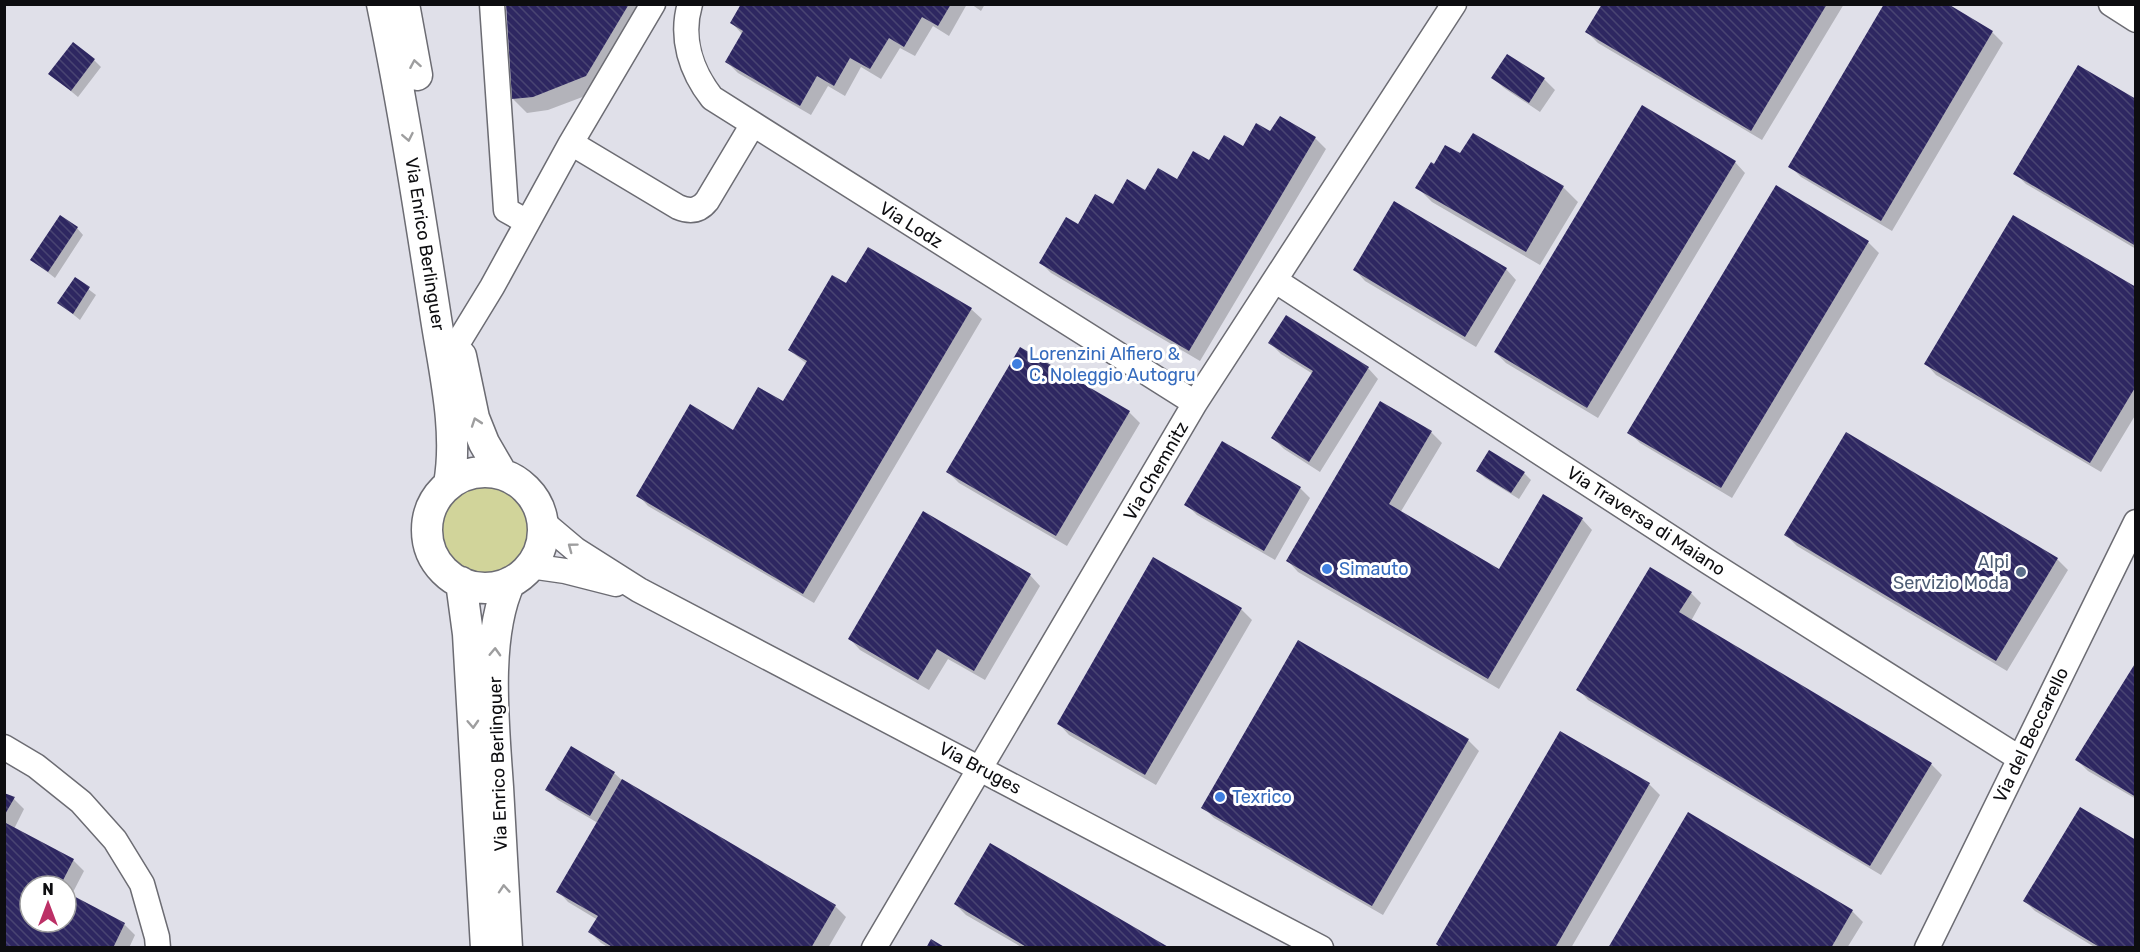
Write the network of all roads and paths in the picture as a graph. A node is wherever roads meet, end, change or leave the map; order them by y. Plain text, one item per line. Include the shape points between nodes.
1 (382, 4) edge
2 (404, 4) edge
3 (492, 4) edge
4 (653, 4) edge
5 (690, 4) edge
6 (2111, 4) edge
7 (1454, 5) edge
8 (2136, 20) edge
9 (753, 124) junction
10 (571, 143) junction
11 (527, 222) junction
12 (1276, 281) junction
13 (459, 341) junction
14 (1195, 403) junction
15 (502, 474) junction
16 (449, 484) junction
17 (2136, 522) edge
18 (544, 523) junction
19 (520, 574) junction
20 (461, 582) junction
21 (639, 590) junction
22 (4, 747) edge
23 (2019, 758) junction
24 (980, 768) junction
25 (158, 948) edge
26 (486, 948) edge
27 (507, 948) edge
28 (874, 948) edge
29 (1321, 948) edge
30 (1926, 948) edge

1 -> 16 main road, Via Enrico Berlinguer via 411,152 447,397 453,442
13 -> 2 main road, Via Enrico Berlinguer via 431,147
3 - 11 street via 506,210
4 - 10 street
5 - 9 street, Via Lodz via 688,51 702,86 712,98
6 - 8 street
7 - 12 street, Via Chemnitz
9 - 10 street via 707,201 693,211 678,207
9 - 14 street, Via Lodz
10 - 11 street
11 - 13 street
12 - 14 street, Via Chemnitz
12 - 23 street, Via Traversa di Maiano
15 -> 13 main road, Via Enrico Berlinguer via 474,418
14 - 24 street, Via Chemnitz
15 - 16 main road via 480,472
15 - 18 main road, Via Enrico Berlinguer via 528,490
16 - 20 main road via 432,506 427,532 435,558
17 - 23 street, Via del Beccarello
18 - 19 main road, Via Enrico Berlinguer via 540,548
21 -> 18 street, Via Bruges via 576,550
19 - 20 main road via 483,587
19 - 21 street, Via Bruges via 578,574
27 -> 19 main road, Via Enrico Berlinguer via 493,719 497,621 503,596
20 -> 26 main road, Via Enrico Berlinguer via 468,627
21 - 24 street, Via Bruges
22 - 25 street via 36,766 81,802 116,840 142,884
23 - 30 street, Via del Beccarello
24 - 28 street, Via Chemnitz
24 - 29 street, Via Bruges

